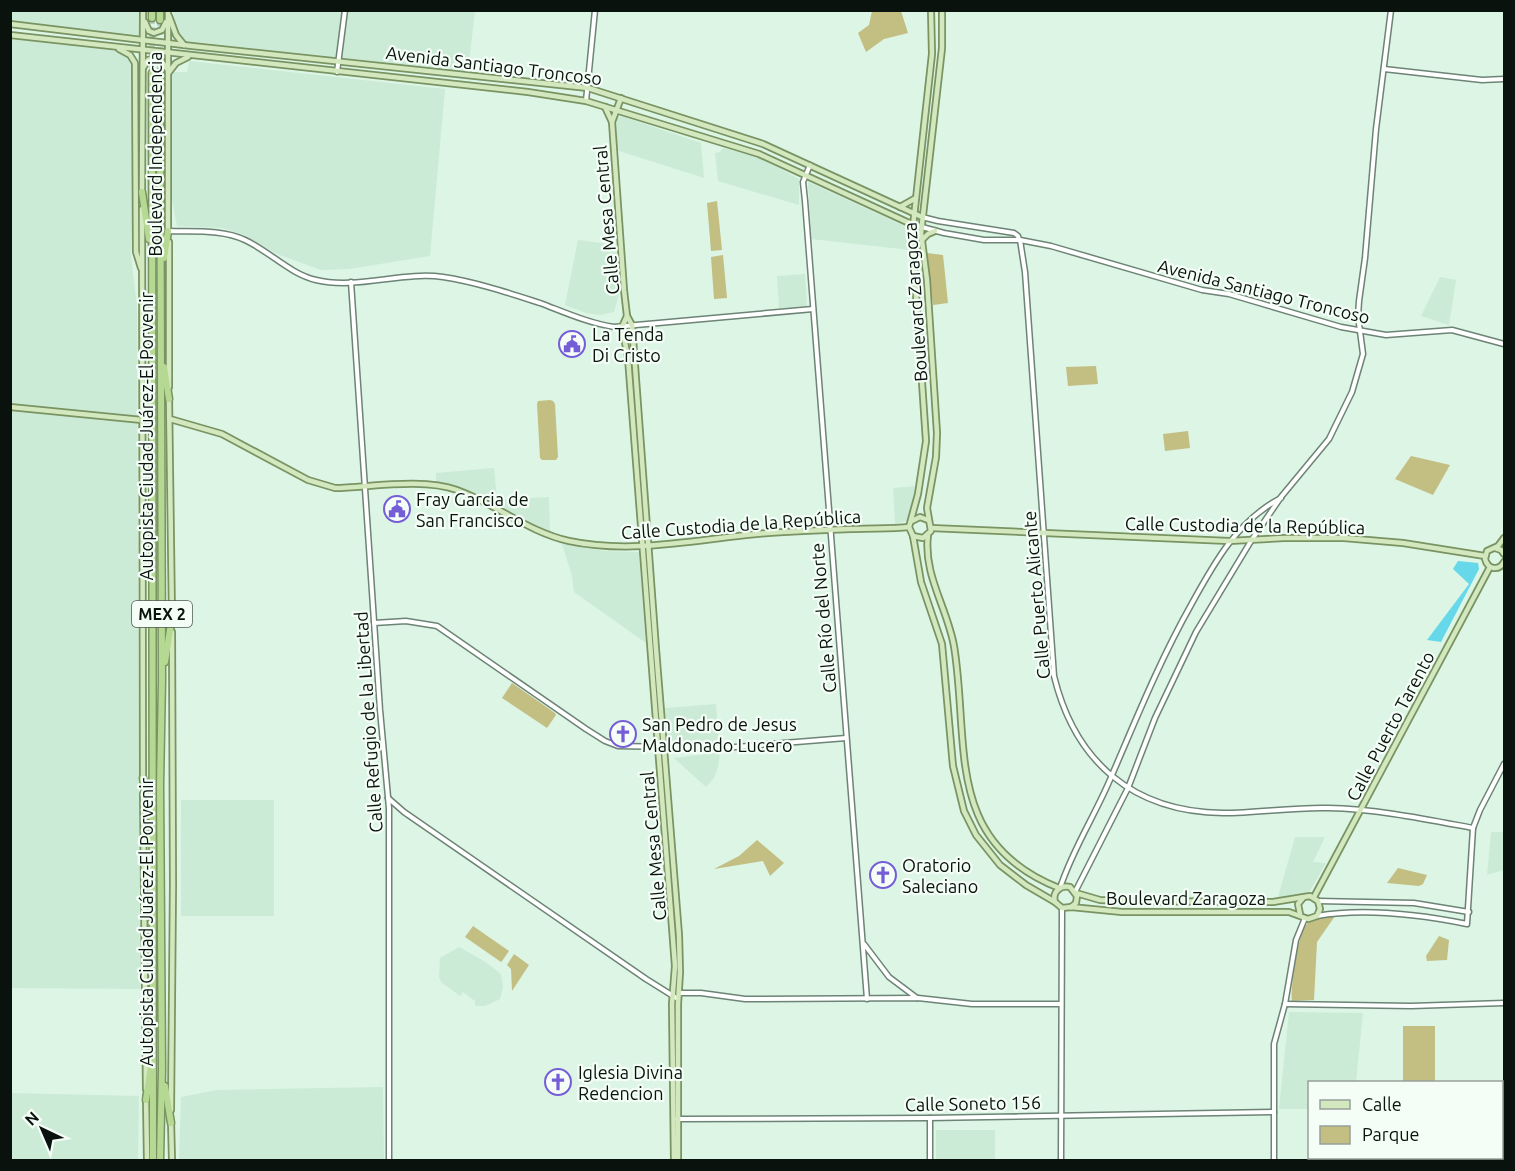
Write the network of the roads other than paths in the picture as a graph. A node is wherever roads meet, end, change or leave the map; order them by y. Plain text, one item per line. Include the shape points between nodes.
1 (143, 10) edge
2 (152, 10) edge
3 (160, 10) edge
4 (345, 10) edge
5 (596, 10) edge
6 (931, 10) edge
7 (942, 10) edge
8 (1391, 10) edge
9 (168, 14) edge
10 (143, 17) junction
11 (152, 18) tunnel mouth
12 (160, 20) tunnel mouth
13 (10, 24) edge
14 (10, 35) edge
15 (142, 39) junction
16 (168, 42) junction
17 (108, 45) junction
18 (184, 45) junction
19 (142, 50) junction
20 (168, 52) junction
21 (191, 56) junction
22 (338, 60) junction
23 (1384, 69) junction
24 (141, 71) junction
25 (160, 72) tunnel mouth
26 (168, 72) junction
27 (337, 72) junction
28 (152, 73) tunnel mouth
29 (463, 74) junction
30 (1504, 79) edge
31 (461, 85) junction
32 (588, 88) junction
33 (621, 98) junction
34 (586, 101) junction
35 (142, 103) junction
36 (605, 107) junction
37 (616, 111) junction
38 (612, 122) junction
39 (135, 154) junction
40 (810, 165) junction
41 (805, 175) junction
42 (142, 192) junction
43 (916, 198) junction
44 (899, 207) junction
45 (914, 213) junction
46 (922, 217) junction
47 (913, 224) junction
48 (922, 227) junction
49 (168, 231) junction
50 (935, 231) junction
51 (922, 240) junction
52 (1019, 240) junction
53 (153, 250) junction
54 (142, 273) junction
55 (161, 273) junction
56 (916, 280) junction
57 (927, 280) junction
58 (351, 282) junction
59 (813, 309) junction
60 (627, 316) junction
61 (632, 325) junction
62 (622, 327) junction
63 (1360, 331) junction
64 (1504, 344) edge
65 (161, 345) junction
66 (151, 354) junction
67 (169, 399) junction
68 (10, 407) edge
69 (170, 419) junction
70 (142, 420) junction
71 (364, 488) junction
72 (1281, 497) junction
73 (929, 521) junction
74 (910, 525) junction
75 (931, 528) junction
76 (829, 530) junction
77 (1044, 532) junction
78 (928, 535) junction
79 (913, 536) junction
80 (1504, 538) edge
81 (1251, 541) junction
82 (1229, 542) junction
83 (1504, 544) edge
84 (646, 546) junction
85 (1495, 548) junction
86 (1504, 554) edge
87 (1485, 556) junction
88 (1504, 562) edge
89 (1490, 567) junction
90 (172, 617) junction
91 (374, 623) junction
92 (162, 680) junction
93 (846, 738) junction
94 (661, 748) junction
95 (1504, 764) edge
96 (1112, 777) junction
97 (143, 778) junction
98 (1128, 788) junction
99 (388, 797) junction
100 (1360, 810) junction
101 (1473, 828) junction
102 (152, 841) junction
103 (1060, 888) junction
104 (1076, 893) junction
105 (1303, 898) junction
106 (1316, 899) junction
107 (1055, 902) junction
108 (1071, 907) junction
109 (1062, 908) junction
110 (1469, 912) junction
111 (1303, 916) junction
112 (1317, 916) junction
113 (864, 943) junction
114 (679, 993) junction
115 (676, 998) junction
116 (918, 998) junction
117 (867, 999) junction
118 (1504, 1003) edge
119 (1060, 1004) junction
120 (1285, 1004) junction
121 (154, 1045) junction
122 (162, 1070) junction
123 (146, 1100) junction
124 (1274, 1112) junction
125 (1061, 1116) junction
126 (930, 1118) junction
127 (676, 1119) junction
128 (171, 1124) junction
129 (157, 1158) edge
130 (147, 1161) edge
131 (172, 1161) edge
132 (389, 1161) edge
133 (676, 1161) edge
134 (930, 1161) edge
135 (1061, 1161) edge
136 (1274, 1161) edge

1 - 10 main road, Boulevard Independencia
2 - 11 highway
3 - 12 highway
4 - 22 street
5 - 32 street
6 - 43 main road, Boulevard Zaragoza via 932,54
7 - 46 main road, Boulevard Zaragoza via 942,48
8 - 23 street
9 - 10 main road via 162,30 154,33
9 - 16 main road, Boulevard Independencia
9 - 18 main road
10 - 15 main road, Boulevard Independencia
13 - 15 main road, Avenida Santiago Troncoso
14 - 17 main road, Avenida Santiago Troncoso
15 - 16 main road, Avenida Santiago Troncoso
15 - 19 main road, Boulevard Independencia
16 - 18 main road, Avenida Santiago Troncoso
16 - 20 main road, Boulevard Independencia
17 - 19 main road, Avenida Santiago Troncoso
17 - 39 main road via 127,52 135,63
18 - 22 main road, Avenida Santiago Troncoso
19 - 20 main road, Avenida Santiago Troncoso
19 - 24 main road, Boulevard Independencia
20 - 21 main road, Avenida Santiago Troncoso
20 - 26 main road, Boulevard Independencia
21 - 26 main road
21 - 27 main road, Avenida Santiago Troncoso
22 - 27 street
22 - 29 main road, Avenida Santiago Troncoso
23 - 30 street
23 - 63 street via 1359,301
24 - 26 main road via 154,57 160,58
24 - 35 main road, Boulevard Independencia
25 - 55 highway, Autopista Ciudad Juárez-El Porvenir / MEX 2
26 - 49 main road, Boulevard Independencia
27 - 31 main road, Avenida Santiago Troncoso
28 - 53 highway, MEX 2
29 - 31 main road
29 - 32 main road, Avenida Santiago Troncoso
31 - 34 main road, Avenida Santiago Troncoso
32 - 33 main road, Avenida Santiago Troncoso
32 - 34 street
33 - 37 main road
33 - 40 main road, Avenida Santiago Troncoso via 763,144
34 - 36 main road, Avenida Santiago Troncoso
35 - 39 main road
35 - 42 main road, Boulevard Independencia
36 - 37 main road, Avenida Santiago Troncoso
36 - 38 main road
37 - 38 main road
37 - 41 main road, Avenida Santiago Troncoso via 759,154
38 - 60 main road, Calle Mesa Central
39 - 54 main road via 136,252
40 - 41 street, Calle Río del Norte
40 - 44 main road, Avenida Santiago Troncoso
41 - 47 main road, Avenida Santiago Troncoso
41 - 59 street, Calle Río del Norte
42 - 53 highway
42 - 54 main road, Boulevard Independencia
43 - 44 main road
43 - 45 main road, Boulevard Zaragoza
44 - 45 main road, Avenida Santiago Troncoso
45 - 46 main road, Avenida Santiago Troncoso
45 - 47 main road, Boulevard Zaragoza
46 - 48 main road, Boulevard Zaragoza
46 - 52 street, Avenida Santiago Troncoso via 1014,233
47 - 48 main road, Avenida Santiago Troncoso
47 - 56 main road, Boulevard Zaragoza
48 - 50 street, Avenida Santiago Troncoso
48 - 51 main road, Boulevard Zaragoza
49 - 55 highway
49 - 58 street via 238,237 309,278
49 - 67 main road, Boulevard Independencia
50 - 51 main road
50 - 52 street, Avenida Santiago Troncoso via 984,240
51 - 57 main road, Boulevard Zaragoza
52 - 63 street, Avenida Santiago Troncoso via 1088,255 1194,288
52 - 77 street, Calle Puerto Alicante via 1025,272
53 - 66 highway, MEX 2
54 - 70 main road, Boulevard Independencia
55 - 65 highway, Autopista Ciudad Juárez-El Porvenir / MEX 2
56 - 57 main road
56 - 74 main road, Boulevard Zaragoza via 926,441
57 - 73 main road, Boulevard Zaragoza via 937,433 928,495
58 - 62 street via 444,277
58 - 71 street, Calle Refugio de la Libertad
59 - 61 street
59 - 76 street, Calle Río del Norte
60 - 61 main road, Calle Mesa Central
60 - 62 main road, Calle Mesa Central
61 - 62 street
61 - 84 main road, Calle Mesa Central
62 - 84 main road, Calle Mesa Central
63 - 64 street, Avenida Santiago Troncoso via 1405,335 1452,330
63 - 72 street via 1363,354 1352,392 1329,439
65 - 67 highway
65 - 92 highway, Autopista Ciudad Juárez-El Porvenir / MEX 2
66 - 70 highway
66 - 102 highway, MEX 2
67 - 69 main road, Boulevard Independencia
68 - 70 main road
69 - 71 main road, Calle Custodia de la República via 222,434 315,483
69 - 90 main road, Boulevard Independencia
70 - 97 main road, Boulevard Independencia
71 - 84 main road, Calle Custodia de la República via 449,488 568,541
71 - 91 street, Calle Refugio de la Libertad
72 - 81 street
72 - 82 street via 1253,516
73 - 74 main road via 920,517
73 - 75 main road
74 - 76 main road, Calle Custodia de la República
74 - 79 main road
75 - 77 main road, Calle Custodia de la República
75 - 78 main road
76 - 84 main road, Calle Custodia de la República
76 - 93 street, Calle Río del Norte
77 - 82 main road, Calle Custodia de la República
77 - 96 street, Calle Puerto Alicante via 1054,676 1060,698 1080,742
78 - 79 main road via 919,539
78 - 103 main road via 932,578 953,643 965,770 972,801 987,832 1008,857 1030,874
79 - 107 main road via 921,582 942,644 953,766 964,811 978,838 1000,865
80 - 85 main road
81 - 82 main road, Calle Custodia de la República
81 - 87 main road, Calle Custodia de la República via 1354,538
81 - 98 street via 1196,632 1155,718
82 - 96 street via 1177,630
83 - 86 main road
84 - 94 main road, Calle Mesa Central
85 - 86 main road
85 - 87 main road
87 - 89 main road
88 - 89 main road via 1497,568
89 - 100 main road, Calle Puerto Tarento
90 - 92 highway
90 - 128 main road, Boulevard Independencia
91 - 94 street via 406,621 437,626 605,741 625,748
91 - 99 street, Calle Refugio de la Libertad
92 - 122 highway, Autopista Ciudad Juárez-El Porvenir / MEX 2
93 - 94 street via 723,748
93 - 113 street, Calle Río del Norte
94 - 114 main road, Calle Mesa Central via 679,935
94 - 115 main road, Calle Mesa Central
95 - 101 street
96 - 98 street, Calle Puerto Alicante
96 - 103 street
97 - 102 highway
97 - 123 main road, Boulevard Independencia
98 - 100 street, Calle Puerto Alicante via 1150,800 1199,812
98 - 104 street
99 - 115 street via 409,816
99 - 132 street, Calle Refugio de la Libertad
100 - 101 street, Calle Puerto Alicante
100 - 106 main road, Calle Puerto Tarento
101 - 110 street
102 - 121 highway, MEX 2
103 - 104 main road via 1070,887
103 - 107 main road via 1055,893
104 - 105 main road, Boulevard Zaragoza via 1100,900 1125,901 1273,902
104 - 108 main road via 1077,900
105 - 106 main road
105 - 111 main road via 1298,908
106 - 110 street via 1414,903
106 - 112 main road via 1320,909
107 - 109 main road
108 - 109 main road
108 - 111 main road, Boulevard Zaragoza via 1122,912 1289,912
109 - 119 street
110 - 112 street via 1467,924 1409,914
111 - 112 main road
111 - 120 street
113 - 116 street via 889,977
113 - 117 street, Calle Río del Norte
114 - 115 main road, Calle Mesa Central
114 - 117 street via 754,1000
115 - 127 main road, Calle Mesa Central
116 - 117 street
116 - 119 street via 972,1004
118 - 120 street
119 - 125 street
120 - 124 street via 1274,1048
121 - 123 highway
121 - 129 highway, MEX 2
122 - 128 highway
122 - 129 highway, Autopista Ciudad Juárez-El Porvenir / MEX 2
123 - 130 main road, Boulevard Independencia
124 - 125 street, Calle Soneto 156
124 - 136 street
125 - 126 street, Calle Soneto 156
125 - 135 street
126 - 127 street, Calle Soneto 156
126 - 134 street
127 - 133 main road, Calle Mesa Central
128 - 131 main road, Boulevard Independencia

